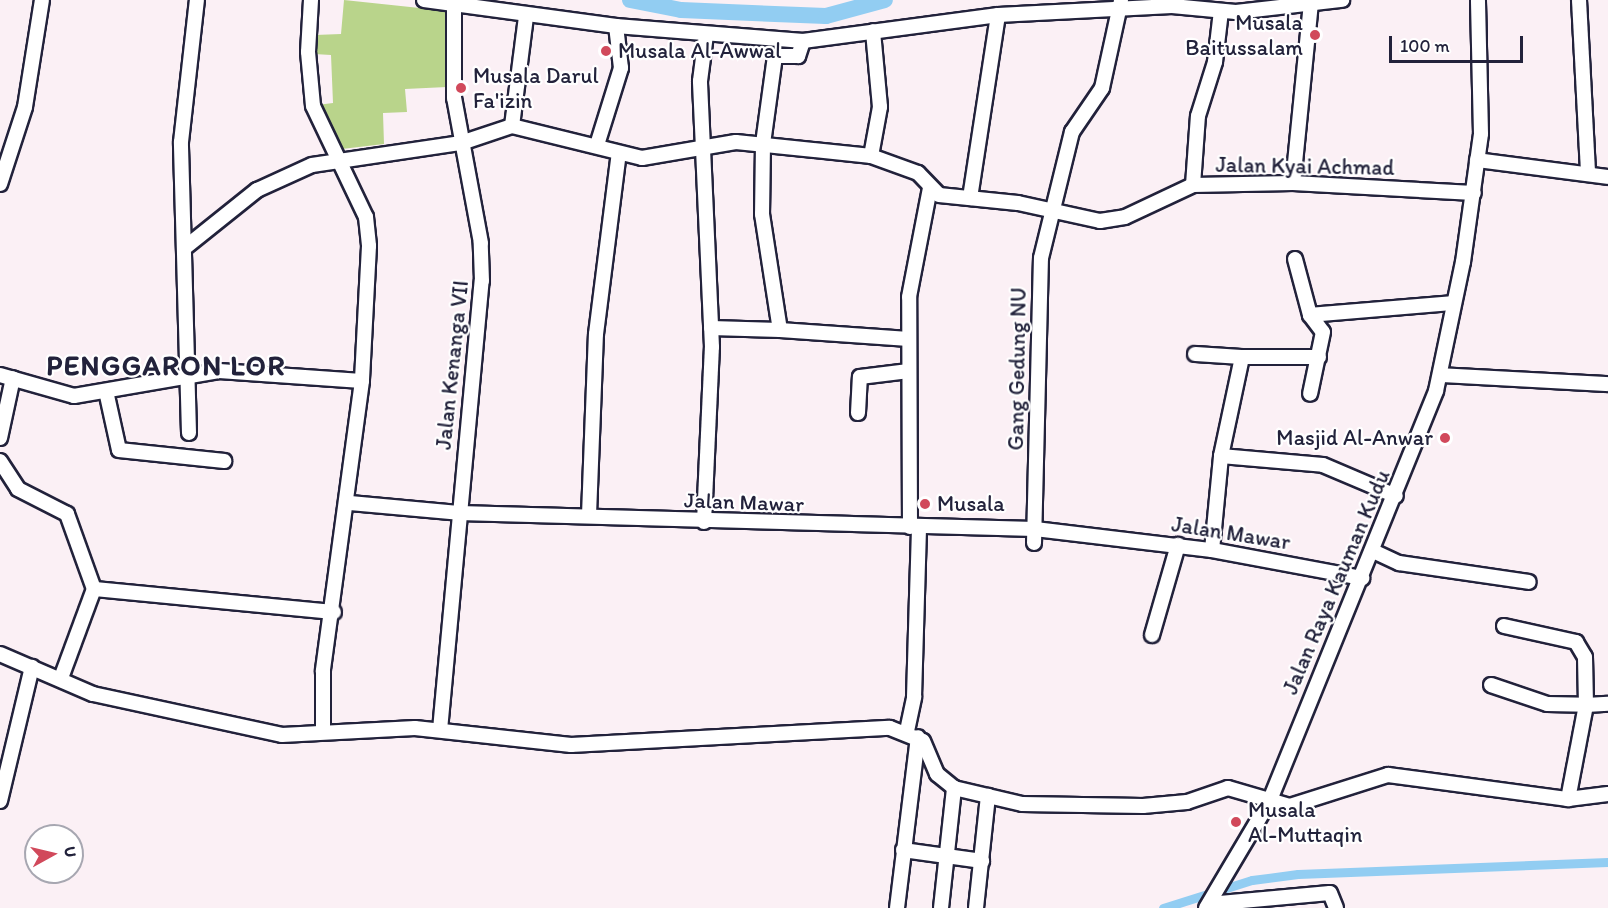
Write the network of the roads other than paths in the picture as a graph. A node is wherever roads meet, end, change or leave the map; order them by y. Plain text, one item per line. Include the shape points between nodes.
1 (42, 0) edge
2 (196, 0) edge
3 (311, 0) edge
4 (424, 0) edge
5 (1342, 0) edge
6 (1478, 0) edge
7 (1580, 0) edge
8 (1121, 3) edge
9 (1311, 4) junction
10 (454, 6) junction
11 (1221, 11) junction
12 (998, 15) junction
13 (526, 16) junction
14 (616, 26) junction
15 (873, 31) junction
16 (706, 35) junction
17 (803, 41) junction
18 (512, 126) junction
19 (461, 143) junction
20 (763, 144) junction
21 (597, 145) junction
22 (705, 145) junction
23 (618, 153) junction
24 (871, 156) junction
25 (339, 157) junction
26 (1477, 160) junction
27 (1588, 173) junction
28 (1608, 177) edge
29 (1293, 183) junction
30 (0, 184) edge
31 (1193, 185) junction
32 (930, 188) junction
33 (1474, 193) junction
34 (970, 198) junction
35 (1052, 211) junction
36 (186, 246) junction
37 (1295, 259) dead end
38 (1454, 303) junction
39 (1310, 315) junction
40 (711, 328) junction
41 (780, 330) junction
42 (909, 339) junction
43 (1195, 354) dead end
44 (1242, 357) junction
45 (1319, 357) junction
46 (909, 371) junction
47 (1440, 375) junction
48 (6, 376) edge
49 (189, 376) junction
50 (362, 381) junction
51 (1608, 384) edge
52 (106, 391) junction
53 (1310, 394) dead end
54 (858, 413) dead end
55 (189, 433) dead end
56 (0, 438) edge
57 (1221, 456) junction
58 (0, 461) edge
59 (224, 461) dead end
60 (1396, 496) junction
61 (350, 503) junction
62 (459, 513) junction
63 (589, 515) junction
64 (704, 522) junction
65 (915, 527) junction
66 (1035, 529) junction
67 (1034, 543) dead end
68 (1178, 545) junction
69 (1212, 550) junction
70 (1373, 551) junction
71 (1362, 578) junction
72 (1529, 582) dead end
73 (94, 589) junction
74 (334, 612) junction
75 (1504, 626) dead end
76 (1152, 635) dead end
77 (0, 654) edge
78 (32, 667) junction
79 (61, 678) junction
80 (1491, 685) dead end
81 (1608, 704) edge
82 (1586, 705) junction
83 (323, 730) junction
84 (440, 730) junction
85 (913, 734) junction
86 (954, 788) junction
87 (1608, 794) edge
88 (988, 796) junction
89 (1568, 799) junction
90 (1270, 800) junction
91 (0, 801) edge
92 (903, 850) junction
93 (946, 857) junction
94 (982, 861) junction
95 (1208, 906) edge
96 (897, 908) edge
97 (941, 908) edge
98 (976, 908) edge
99 (1336, 908) edge

1 - 30 street via 25,108
2 - 36 street via 182,131
3 - 25 street via 308,52 313,106
4 - 10 street
5 - 9 street
6 - 26 street, Jalan Raya Kauman Kudu via 1482,88
7 - 27 street
8 - 11 street
8 - 12 street
8 - 35 street, Gang Gedung NU via 1102,88 1074,124
9 - 11 street
9 - 29 street
10 - 13 street
10 - 19 street, Jalan Kenanga VII via 454,98
11 - 31 street via 1215,62 1198,116
12 - 15 street
12 - 34 street
13 - 14 street
13 - 18 street
14 - 16 street
14 - 21 street via 621,68
15 - 17 street
15 - 24 street via 880,107
16 - 17 street
16 - 22 street via 700,81
17 - 20 street via 798,56 775,56
18 - 19 street
18 - 21 street, Jalan Kyai Achmad
19 - 25 street
19 - 62 street, Jalan Kenanga VII via 483,262
20 - 22 street, Jalan Kyai Achmad
20 - 24 street, Jalan Kyai Achmad
20 - 41 street via 762,214
21 - 23 street, Jalan Kyai Achmad
22 - 23 street, Jalan Kyai Achmad via 642,158
22 - 40 street
23 - 63 street via 596,334
24 - 32 street, Jalan Kyai Achmad via 918,173
25 - 36 street via 257,190
25 - 50 street via 369,230
26 - 27 street
26 - 33 street, Jalan Raya Kauman Kudu
27 - 28 street
29 - 31 street, Jalan Kyai Achmad
29 - 33 street, Jalan Kyai Achmad
31 - 35 street, Jalan Kyai Achmad via 1111,221
32 - 34 street, Jalan Kyai Achmad via 939,195
32 - 42 street via 909,297
33 - 38 street, Jalan Raya Kauman Kudu
34 - 35 street, Jalan Kyai Achmad
35 - 66 street, Gang Gedung NU via 1040,264
36 - 49 street
37 - 39 street
38 - 39 street
38 - 47 street, Jalan Raya Kauman Kudu
39 - 45 street via 1322,325
40 - 41 street
40 - 64 street
41 - 42 street
42 - 46 street
43 - 44 street
44 - 45 street
44 - 57 street
45 - 53 street
46 - 54 street via 860,377
46 - 65 street
47 - 51 street
47 - 60 street, Jalan Raya Kauman Kudu
48 - 52 street via 68,396
48 - 56 street
49 - 50 street via 227,371
49 - 52 street
49 - 55 street
50 - 61 street
52 - 59 street via 119,450
57 - 60 street via 1323,465
57 - 69 street
58 - 73 street via 18,489 67,514
60 - 70 street, Jalan Raya Kauman Kudu
61 - 62 street, Jalan Mawar
61 - 74 street
62 - 63 street, Jalan Mawar
62 - 84 street, Jalan Kenanga VII
63 - 64 street, Jalan Mawar
64 - 65 street, Jalan Mawar
65 - 66 street, Jalan Mawar
65 - 85 street
66 - 67 street, Gang Gedung NU
66 - 68 street, Jalan Mawar
68 - 69 street, Jalan Mawar
68 - 76 street
69 - 71 street, Jalan Mawar
70 - 71 street, Jalan Raya Kauman Kudu
70 - 72 street via 1399,563
71 - 90 street, Jalan Raya Kauman Kudu
73 - 74 street
73 - 79 street
74 - 83 street via 323,671
75 - 82 street via 1576,642 1583,649
77 - 78 street
78 - 79 street
78 - 91 street
79 - 83 street via 93,694 235,727 282,735
80 - 82 street via 1547,704
81 - 82 street
82 - 89 street
83 - 84 street
84 - 85 street via 553,745 872,727
85 - 86 street via 936,774
85 - 92 street
86 - 88 street
86 - 93 street
87 - 89 street
88 - 90 street via 1022,804 1143,806 1187,802 1228,788
88 - 94 street
89 - 90 street via 1388,775 1296,805
90 - 95 street, Jalan Raya Kauman Kudu
92 - 93 street
92 - 96 street
93 - 94 street
93 - 97 street
94 - 98 street
95 - 99 street via 1330,893

